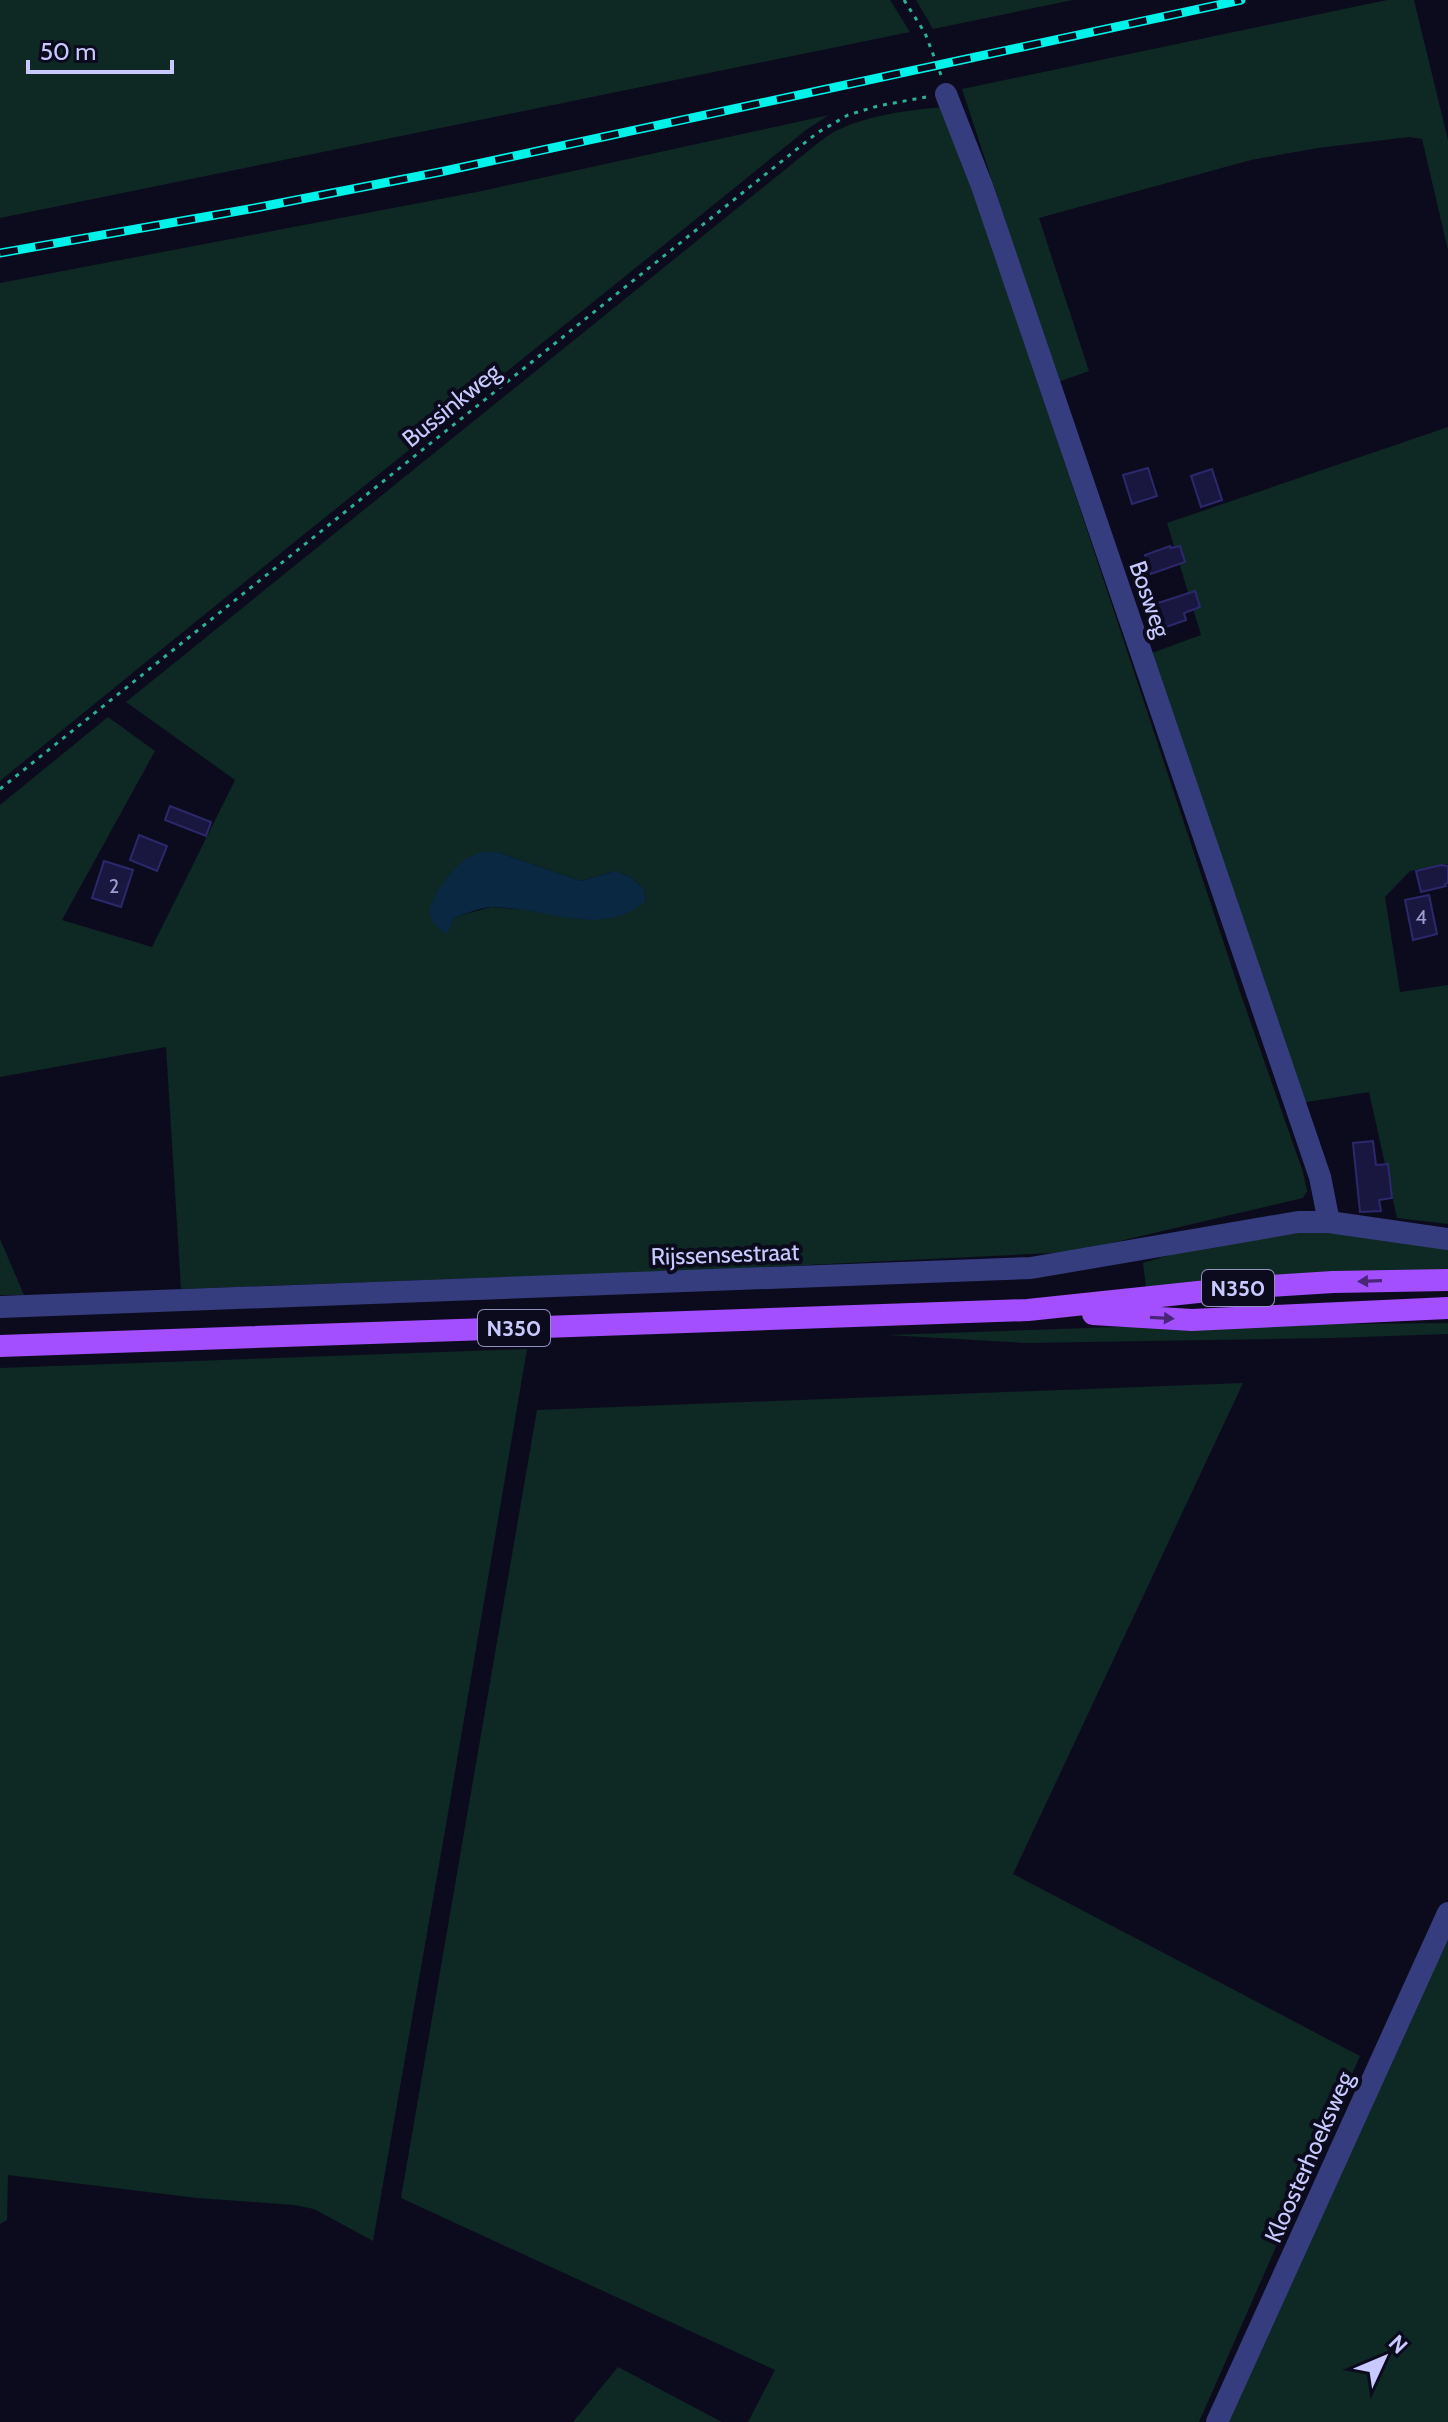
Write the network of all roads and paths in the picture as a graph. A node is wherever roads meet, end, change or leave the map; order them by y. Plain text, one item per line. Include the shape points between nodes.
1 (904, 0) edge
2 (946, 94) junction
3 (0, 789) edge
4 (1329, 1222) junction
5 (1448, 1239) edge
6 (1448, 1280) edge
7 (0, 1307) edge
8 (1448, 1308) edge
9 (1028, 1310) junction
10 (0, 1346) edge
11 (1448, 1913) edge
12 (1217, 2422) edge

1 - 2 path via 925,33
2 - 3 path, Bussinkweg via 848,115 817,133
2 - 4 street, Bosweg via 988,201 1315,1162
4 - 5 street, Rijssensestraat
4 - 7 street, Rijssensestraat via 1298,1222 1031,1268
6 -> 9 main road, N350 via 1236,1288
9 -> 8 main road, N350 via 1192,1320
9 - 10 main road, N350
11 - 12 street, Kloosterhoeksweg

